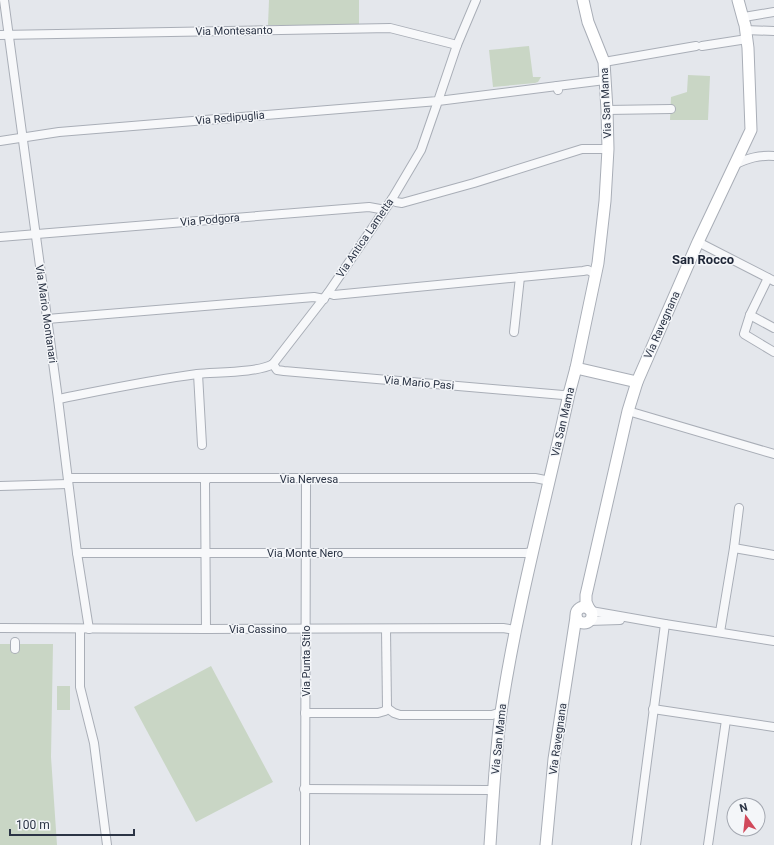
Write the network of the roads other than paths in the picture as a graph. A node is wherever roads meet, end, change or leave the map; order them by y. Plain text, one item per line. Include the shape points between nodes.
1 (4, 0) edge
2 (476, 0) edge
3 (583, 0) edge
4 (738, 0) edge
5 (774, 12) edge
6 (745, 30) junction
7 (774, 31) edge
8 (0, 35) edge
9 (9, 36) junction
10 (457, 45) junction
11 (604, 62) junction
12 (605, 80) junction
13 (438, 101) junction
14 (671, 109) dead end
15 (607, 110) junction
16 (23, 137) junction
17 (0, 141) edge
18 (608, 149) junction
19 (774, 156) edge
20 (734, 165) junction
21 (392, 199) junction
22 (384, 212) junction
23 (36, 234) junction
24 (0, 237) edge
25 (698, 242) junction
26 (595, 274) junction
27 (520, 277) junction
28 (771, 279) edge
29 (326, 296) junction
30 (750, 314) junction
31 (47, 319) junction
32 (774, 328) edge
33 (514, 332) dead end
34 (774, 352) edge
35 (273, 364) junction
36 (576, 368) junction
37 (198, 374) junction
38 (637, 382) junction
39 (569, 394) junction
40 (58, 399) junction
41 (628, 411) junction
42 (202, 445) dead end
43 (774, 454) edge
44 (207, 479) junction
45 (303, 479) junction
46 (68, 481) junction
47 (550, 482) junction
48 (0, 486) edge
49 (739, 508) dead end
50 (734, 548) junction
51 (532, 552) junction
52 (77, 553) junction
53 (205, 553) junction
54 (306, 554) junction
55 (774, 555) edge
56 (586, 616) junction
57 (665, 624) junction
58 (0, 628) edge
59 (386, 628) junction
60 (80, 629) junction
61 (89, 629) junction
62 (206, 629) junction
63 (306, 629) junction
64 (515, 630) junction
65 (720, 632) junction
66 (774, 641) edge
67 (387, 708) junction
68 (654, 709) junction
69 (501, 712) junction
70 (305, 713) junction
71 (726, 720) junction
72 (774, 727) edge
73 (304, 789) junction
74 (493, 794) junction
75 (107, 845) edge
76 (304, 845) edge
77 (490, 845) edge
78 (546, 845) edge
79 (636, 845) edge
80 (708, 845) edge

1 - 9 street, Via Mario Montanari
2 - 10 street, Via Antica Lametta
3 - 11 street, Via San Mama via 588,22
4 - 6 street, Via Ravegnana
5 - 6 street
6 - 7 street
6 - 11 street via 699,46
6 - 20 street, Via Ravegnana via 751,130
8 - 9 street, Via Montesanto
9 - 10 street, Via Montesanto via 390,28
9 - 16 street, Via Mario Montanari
10 - 13 street, Via Antica Lametta
11 - 12 street, Via San Mama
12 - 13 street via 557,89
12 - 15 street, Via San Mama
13 - 16 street, Via Redipuglia via 66,131
13 - 21 street, Via Antica Lametta via 421,150
14 - 15 street
15 - 18 street, Via San Mama
16 - 17 street, Via Redipuglia
16 - 23 street, Via Mario Montanari
18 - 21 street via 582,149 402,203
18 - 26 street, Via San Mama via 606,201
19 - 20 street via 748,158
20 - 25 street, Via Ravegnana
21 - 22 street, Via Antica Lametta
22 - 23 street, Via Podgora via 370,207
22 - 29 street, Via Antica Lametta
23 - 24 street, Via Podgora
23 - 31 street, Via Mario Montanari
25 - 28 street
25 - 38 street, Via Ravegnana
26 - 27 street via 588,270
26 - 36 street, Via San Mama
27 - 29 street
27 - 33 street
28 - 30 street
29 - 31 street
29 - 35 street, Via Antica Lametta
30 - 32 street
30 - 34 street via 744,334
31 - 40 street, Via Mario Montanari
35 - 37 street via 262,369
35 - 39 street, Via Mario Pasi via 277,370 284,371
36 - 38 street
36 - 39 street, Via San Mama
37 - 40 street
37 - 42 street
38 - 41 street, Via Ravegnana
39 - 47 street, Via San Mama
40 - 46 street, Via Mario Montanari
41 - 43 street
41 - 56 street, Via Ravegnana via 586,595
44 - 45 street, Via Nervesa
44 - 46 street, Via Nervesa
44 - 53 street
45 - 47 street, Via Nervesa via 535,478
45 - 54 street, Via Punta Stilo via 306,483
46 - 48 street, Via Nervesa
46 - 52 street, Via Mario Montanari
47 - 51 street, Via San Mama
49 - 50 street
50 - 55 street
50 - 65 street
51 - 54 street, Via Monte Nero
51 - 64 street, Via San Mama
52 - 53 street, Via Monte Nero
52 - 61 street, Via Mario Montanari
53 - 54 street, Via Monte Nero
53 - 62 street
54 - 63 street, Via Punta Stilo
56 - 57 street
56 - 78 street, Via Ravegnana via 575,634 554,759
57 - 65 street
57 - 68 street
58 - 60 street, Via Cassino
59 - 63 street, Via Cassino
59 - 64 street, Via Cassino
59 - 67 street
60 - 61 street, Via Cassino
60 - 75 street via 80,687 94,743
61 - 62 street, Via Cassino
62 - 63 street, Via Cassino
63 - 70 street, Via Punta Stilo
64 - 69 street, Via San Mama
65 - 66 street
67 - 69 street via 400,715 492,715
67 - 70 street via 378,713
68 - 71 street
68 - 79 street
69 - 74 street, Via San Mama
70 - 73 street, Via Punta Stilo
71 - 72 street
71 - 80 street
73 - 74 street via 491,790
73 - 76 street, Via Punta Stilo
74 - 77 street, Via San Mama

